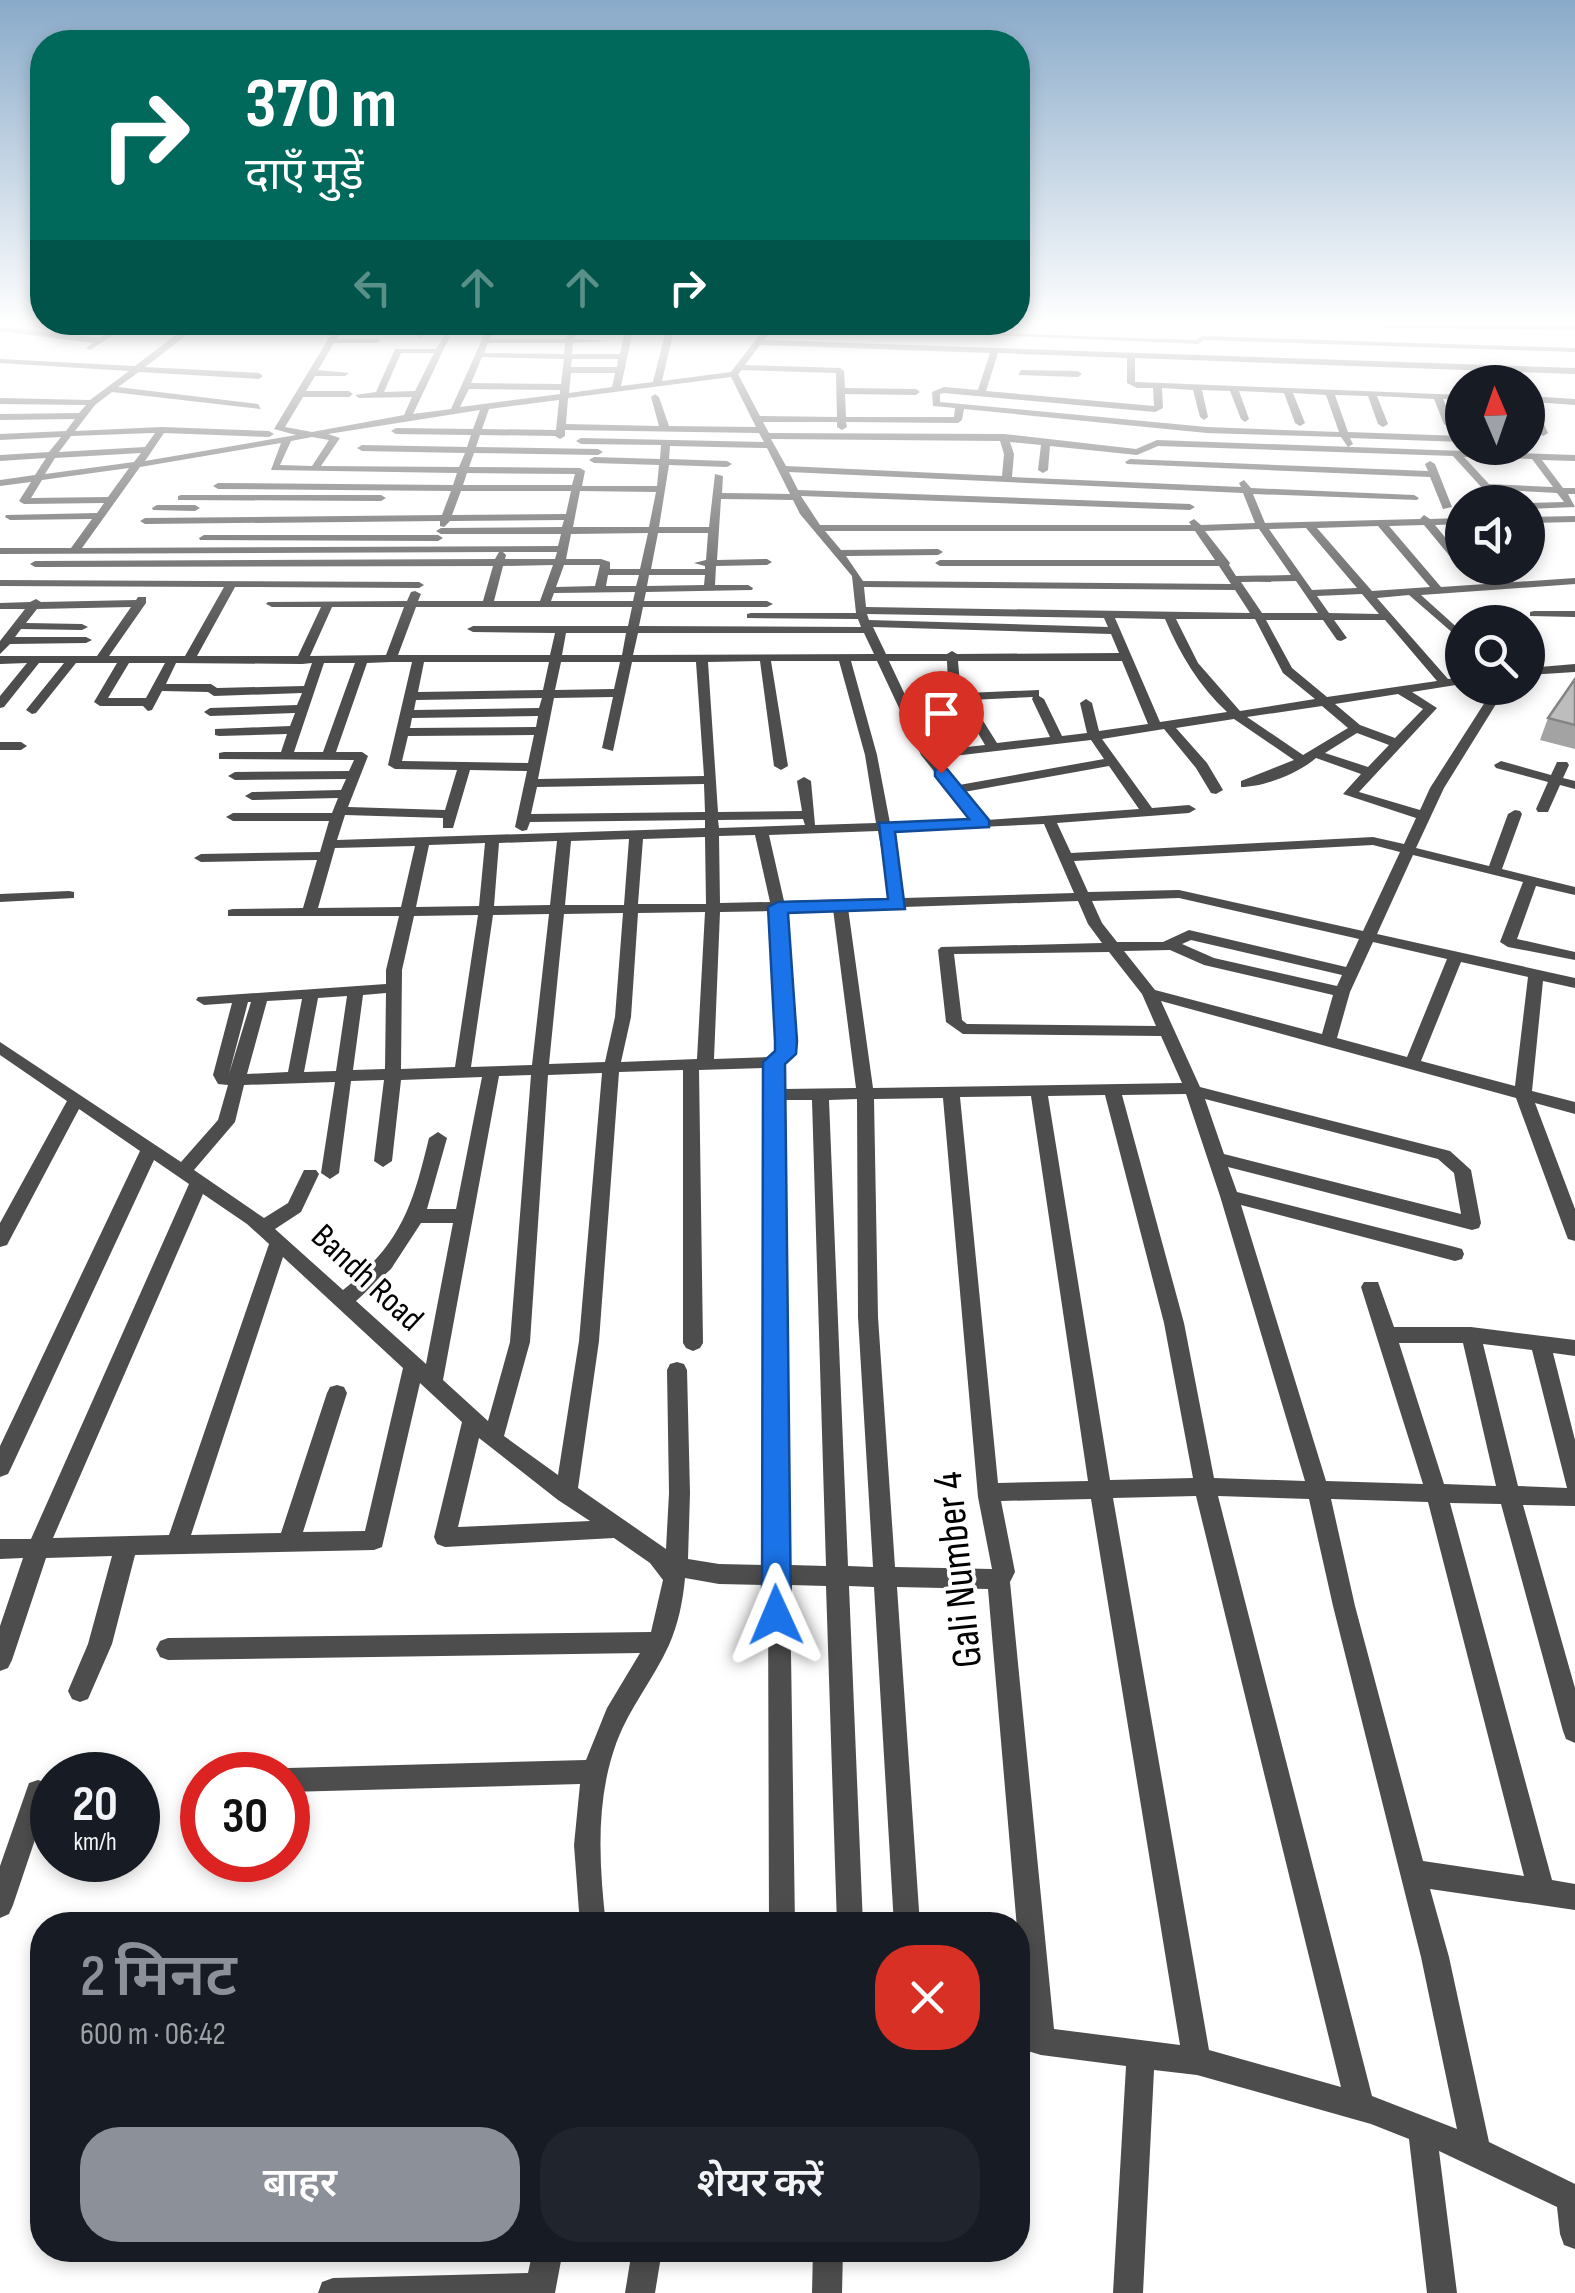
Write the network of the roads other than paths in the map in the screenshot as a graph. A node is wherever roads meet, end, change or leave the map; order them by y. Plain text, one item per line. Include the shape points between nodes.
1 (104, 433) edge
2 (159, 433) edge
3 (210, 433) edge
4 (267, 433) edge
5 (304, 433) edge
6 (316, 433) edge
7 (479, 433) edge
8 (493, 433) edge
9 (560, 433) edge
10 (618, 433) edge
11 (743, 433) edge
12 (764, 433) edge
13 (812, 433) edge
14 (962, 433) edge
15 (1309, 433) edge
16 (310, 434) junction
17 (1343, 434) junction
18 (66, 435) junction
19 (842, 436) joint
20 (962, 436) junction
21 (0, 437) edge
22 (1445, 437) edge
23 (560, 438) junction
24 (1004, 438) junction
25 (287, 439) junction
26 (1046, 442) junction
27 (1238, 447) junction
28 (362, 448) dead end
29 (472, 449) junction
30 (144, 450) junction
31 (665, 453) junction
32 (1391, 453) junction
33 (52, 454) junction
34 (716, 454) dead end
35 (1426, 454) junction
36 (1445, 454) edge
37 (1120, 456) junction
38 (1353, 456) junction
39 (1545, 456) edge
40 (0, 458) edge
41 (1575, 458) edge
42 (727, 464) dead end
43 (1466, 465) edge
44 (1542, 465) edge
45 (136, 466) junction
46 (1238, 466) junction
47 (781, 468) junction
48 (1043, 470) dead end
49 (306, 474) junction
50 (1402, 474) junction
51 (1434, 474) junction
52 (718, 476) dead end
53 (1007, 478) junction
54 (39, 479) junction
55 (222, 481) dead end
56 (0, 483) edge
57 (1130, 484) junction
58 (1183, 486) junction
59 (662, 489) junction
60 (578, 490) junction
61 (1246, 490) junction
62 (1560, 490) junction
63 (1575, 491) edge
64 (795, 495) junction
65 (717, 496) junction
66 (970, 496) junction
67 (182, 498) dead end
68 (293, 498) junction
69 (110, 500) junction
70 (1096, 502) junction
71 (1416, 502) junction
72 (1445, 502) edge
73 (451, 505) junction
74 (1573, 505) edge
75 (1545, 506) edge
76 (1445, 507) edge
77 (157, 508) dead end
78 (1190, 508) junction
79 (97, 516) junction
80 (513, 516) junction
81 (10, 517) dead end
82 (314, 517) junction
83 (1575, 519) edge
84 (1545, 520) edge
85 (144, 521) dead end
86 (1381, 522) junction
87 (1426, 522) junction
88 (568, 523) junction
89 (1445, 523) edge
90 (1308, 524) junction
91 (1264, 527) junction
92 (818, 528) junction
93 (1196, 528) junction
94 (652, 529) junction
95 (1100, 529) junction
96 (714, 530) junction
97 (936, 530) junction
98 (967, 530) junction
99 (508, 531) junction
100 (286, 537) junction
101 (83, 540) junction
102 (1445, 544) edge
103 (563, 549) junction
104 (280, 550) junction
105 (433, 550) junction
106 (0, 551) edge
107 (74, 551) junction
108 (841, 553) junction
109 (501, 556) junction
110 (939, 558) junction
111 (272, 562) junction
112 (560, 562) junction
113 (767, 562) dead end
114 (428, 563) junction
115 (688, 563) dead end
116 (1225, 563) junction
117 (35, 564) dead end
118 (64, 564) junction
119 (710, 568) junction
120 (604, 572) junction
121 (644, 572) junction
122 (1301, 578) junction
123 (1575, 580) edge
124 (942, 582) junction
125 (0, 583) edge
126 (52, 583) junction
127 (151, 583) junction
128 (232, 583) junction
129 (1237, 583) junction
130 (1545, 583) edge
131 (259, 584) junction
132 (859, 584) junction
133 (419, 585) junction
134 (1519, 585) edge
135 (1482, 586) joint
136 (600, 587) junction
137 (640, 587) junction
138 (709, 588) junction
139 (748, 588) dead end
140 (1437, 589) junction
141 (1412, 592) junction
142 (1312, 593) junction
143 (1365, 593) junction
144 (547, 596) junction
145 (488, 602) junction
146 (140, 603) junction
147 (637, 603) junction
148 (272, 604) dead end
149 (328, 604) junction
150 (411, 604) junction
151 (767, 604) dead end
152 (0, 606) edge
153 (940, 609) junction
154 (131, 614) junction
155 (1170, 614) junction
156 (1545, 614) edge
157 (1575, 614) edge
158 (1108, 615) junction
159 (25, 616) junction
160 (750, 616) dead end
161 (1258, 616) junction
162 (1328, 617) junction
163 (1387, 617) junction
164 (864, 620) junction
165 (1445, 622) edge
166 (473, 630) dead end
167 (561, 631) junction
168 (632, 631) junction
169 (1116, 632) junction
170 (1341, 638) dead end
171 (3, 645) edge
172 (952, 655) junction
173 (1123, 657) junction
174 (626, 658) junction
175 (702, 658) junction
176 (765, 658) junction
177 (878, 658) junction
178 (419, 659) junction
179 (555, 659) junction
180 (844, 659) junction
181 (0, 660) edge
182 (36, 660) junction
183 (73, 660) junction
184 (100, 660) junction
185 (125, 660) junction
186 (172, 660) junction
187 (189, 660) junction
188 (302, 660) junction
189 (319, 660) junction
190 (362, 660) junction
191 (391, 660) junction
192 (1575, 668) edge
193 (1545, 671) edge
194 (1445, 683) edge
195 (1445, 684) edge
196 (158, 687) junction
197 (309, 689) junction
198 (1401, 690) junction
199 (618, 693) junction
200 (550, 694) junction
201 (414, 696) junction
202 (962, 697) junction
203 (900, 701) junction
204 (1322, 702) junction
205 (1086, 703) dead end
206 (0, 704) edge
207 (1490, 705) edge
208 (300, 709) junction
209 (32, 710) dead end
210 (210, 712) dead end
211 (546, 712) junction
212 (408, 714) junction
213 (1236, 716) junction
214 (1162, 726) junction
215 (1356, 728) junction
216 (294, 730) junction
217 (542, 730) junction
218 (220, 732) dead end
219 (402, 732) junction
220 (1094, 736) junction
221 (1058, 740) junction
222 (1396, 743) junction
223 (0, 746) edge
224 (21, 746) dead end
225 (608, 748) dead end
226 (994, 748) junction
227 (286, 754) junction
228 (329, 754) junction
229 (224, 756) dead end
230 (927, 756) junction
231 (1310, 758) junction
232 (1112, 761) junction
233 (1562, 765) dead end
234 (781, 766) dead end
235 (1500, 766) dead end
236 (464, 767) junction
237 (535, 767) junction
238 (1372, 773) junction
239 (355, 775) junction
240 (235, 776) dead end
241 (712, 780) junction
242 (1554, 780) junction
243 (804, 782) dead end
244 (532, 783) junction
245 (1246, 784) dead end
246 (1575, 785) edge
247 (955, 790) junction
248 (1216, 790) dead end
249 (347, 794) junction
250 (252, 796) dead end
251 (1189, 809) dead end
252 (1543, 809) dead end
253 (1148, 811) junction
254 (338, 814) junction
255 (450, 814) junction
256 (709, 814) junction
257 (1515, 814) dead end
258 (1424, 816) junction
259 (233, 817) dead end
260 (524, 818) junction
261 (1049, 818) junction
262 (810, 822) junction
263 (983, 824) junction
264 (885, 827) junction
265 (761, 830) junction
266 (709, 832) junction
267 (636, 834) junction
268 (520, 836) junction
269 (565, 836) junction
270 (492, 838) junction
271 (444, 840) junction
272 (423, 841) junction
273 (1409, 848) junction
274 (327, 850) junction
275 (1069, 857) junction
276 (202, 858) dead end
277 (1494, 872) junction
278 (1530, 882) junction
279 (1575, 891) edge
280 (70, 895) dead end
281 (0, 898) edge
282 (1086, 900) junction
283 (898, 905) junction
284 (840, 906) junction
285 (778, 907) junction
286 (713, 908) junction
287 (632, 910) junction
288 (556, 912) junction
289 (233, 913) dead end
290 (309, 913) junction
291 (486, 913) junction
292 (404, 914) junction
293 (1371, 936) junction
294 (1111, 945) junction
295 (1172, 945) junction
296 (1571, 956) dead end
297 (1455, 957) junction
298 (1352, 973) junction
299 (1536, 975) junction
300 (1575, 982) edge
301 (393, 988) junction
302 (356, 990) junction
303 (1149, 992) junction
304 (1342, 992) junction
305 (311, 993) junction
306 (260, 996) junction
307 (240, 998) junction
308 (204, 1000) dead end
309 (1166, 1031) junction
310 (1328, 1041) junction
311 (5, 1055) edge
312 (774, 1062) junction
313 (1412, 1064) junction
314 (698, 1067) junction
315 (540, 1069) junction
316 (611, 1070) junction
317 (491, 1072) junction
318 (462, 1073) junction
319 (340, 1076) junction
320 (393, 1076) junction
321 (295, 1078) junction
322 (239, 1080) junction
323 (1112, 1088) junction
324 (1193, 1089) junction
325 (1039, 1090) junction
326 (951, 1091) junction
327 (865, 1092) junction
328 (820, 1093) junction
329 (1523, 1094) junction
330 (776, 1095) junction
331 (77, 1098) junction
332 (1575, 1108) edge
333 (438, 1138) dead end
334 (150, 1149) junction
335 (1215, 1158) junction
336 (383, 1161) dead end
337 (190, 1176) junction
338 (1229, 1196) junction
339 (419, 1216) junction
340 (462, 1216) junction
341 (1575, 1234) edge
342 (271, 1235) junction
343 (0, 1240) edge
344 (1455, 1254) dead end
345 (1371, 1287) dead end
346 (344, 1300) junction
347 (1386, 1334) junction
348 (1472, 1335) junction
349 (693, 1343) dead end
350 (1541, 1345) junction
351 (1575, 1348) edge
352 (413, 1367) junction
353 (677, 1370) dead end
354 (432, 1384) junction
355 (337, 1393) dead end
356 (473, 1420) junction
357 (494, 1439) junction
358 (0, 1468) edge
359 (1575, 1482) edge
360 (1205, 1487) junction
361 (1100, 1488) junction
362 (990, 1492) junction
363 (1320, 1493) junction
364 (566, 1494) junction
365 (1436, 1495) junction
366 (1510, 1495) junction
367 (1575, 1496) edge
368 (612, 1528) junction
369 (288, 1542) junction
370 (176, 1546) junction
371 (126, 1547) junction
372 (0, 1549) edge
373 (37, 1550) junction
374 (673, 1571) junction
375 (776, 1576) junction
376 (835, 1577) junction
377 (888, 1577) junction
378 (998, 1579) junction
379 (658, 1642) junction
380 (168, 1649) dead end
381 (0, 1660) edge
382 (80, 1692) dead end
383 (1575, 1731) edge
384 (594, 1772) junction
385 (310, 1779) edge
386 (30, 1816) edge
387 (1414, 1873) junction
388 (1541, 1890) junction
389 (1575, 1897) edge
390 (0, 1905) edge
391 (592, 1912) edge
392 (782, 1912) edge
393 (849, 1912) edge
394 (906, 1912) edge
395 (1021, 1912) edge
396 (1030, 2037) edge
397 (1142, 2055) junction
398 (1198, 2061) junction
399 (1360, 2107) junction
400 (1422, 2130) junction
401 (1476, 2150) junction
402 (1573, 2200) edge
403 (1575, 2234) edge
404 (546, 2262) edge
405 (645, 2262) edge
406 (828, 2262) edge
407 (540, 2290) edge
408 (333, 2293) edge
409 (640, 2293) edge
410 (828, 2293) edge
411 (1128, 2293) edge
412 (1442, 2293) edge

1 - 18 street
2 - 30 street
3 - 4 street
5 - 16 street
6 - 16 street
7 - 29 street
8 - 23 street
9 - 23 street
10 - 23 street
11 - 31 street
12 - 47 street
13 - 19 street
14 - 20 street
15 - 17 street
16 - 25 street
16 - 49 street via 335,438
17 - 22 street
17 - 38 street
18 - 21 street
18 - 33 street
19 - 20 street
20 - 24 street
23 - 29 street
23 - 31 street
23 - 31 street via 596,456
24 - 26 street
24 - 53 street
25 - 45 street
25 - 49 street via 274,468
26 - 37 street
26 - 48 street
27 - 37 street via 1157,443
27 - 38 street
27 - 46 street
28 - 29 street
29 - 73 street
30 - 33 street
30 - 45 street
31 - 34 street
31 - 42 street
31 - 59 street
32 - 35 street
32 - 38 street
32 - 50 street
33 - 40 street
33 - 54 street
35 - 36 street
35 - 51 street
37 - 46 street
37 - 57 street via 1129,466
39 - 41 street
43 - 62 street via 1485,487
44 - 62 street
45 - 54 street
45 - 69 street
46 - 50 street
46 - 61 street
47 - 53 street
47 - 64 street
49 - 55 street
49 - 68 street
49 - 73 street
49 - 73 street
50 - 51 street
50 - 71 street
51 - 72 street
52 - 65 street
53 - 57 street
54 - 56 street
54 - 69 street via 23,500
57 - 58 street
58 - 61 street
58 - 78 street
59 - 60 street
59 - 94 street
60 - 73 street
60 - 73 street via 581,473 575,469
60 - 88 street
61 - 71 street
61 - 91 street
62 - 63 street
62 - 74 street
64 - 65 street
64 - 66 street
64 - 92 street
65 - 96 street
66 - 70 street
66 - 98 street
67 - 68 street
68 - 82 street
69 - 79 street
70 - 78 street
70 - 95 street
71 - 76 street
71 - 87 street
73 - 80 street
73 - 82 street
73 - 82 street
73 - 82 street
73 - 99 street
73 - 105 street
74 - 75 street
77 - 82 street
78 - 93 street
79 - 81 street
79 - 101 street
80 - 88 street
80 - 99 street
82 - 85 street
82 - 100 street
83 - 84 street
86 - 87 street
86 - 90 street
86 - 140 street
87 - 89 street
87 - 102 street
88 - 94 street
88 - 99 street
88 - 103 street
90 - 91 street
90 - 143 street
91 - 93 street
91 - 122 street
92 - 97 street
92 - 108 street
93 - 95 street
93 - 116 street
94 - 96 street
94 - 121 street
95 - 98 street
96 - 119 street
97 - 98 street
97 - 110 street
99 - 109 street
100 - 101 street
100 - 104 street
101 - 107 street
103 - 109 street
103 - 112 street
104 - 105 street
104 - 107 street
104 - 111 street
105 - 109 street
105 - 114 street
106 - 107 street
107 - 118 street
108 - 110 street
108 - 132 street
109 - 112 street
109 - 114 street
109 - 145 street
110 - 116 street
110 - 124 street
111 - 114 street
111 - 118 street
111 - 131 street
112 - 120 street via 604,562
112 - 144 street
113 - 119 street
114 - 133 street
115 - 119 street
116 - 129 street
117 - 118 street
118 - 126 street
119 - 121 street
119 - 138 street
120 - 121 street
120 - 136 street
121 - 137 street
122 - 129 street
122 - 142 street
123 - 130 street
124 - 129 street
124 - 132 street
124 - 153 street
125 - 126 street
126 - 127 street
126 - 159 street
127 - 128 street
127 - 146 street
128 - 131 street
128 - 187 street
129 - 161 street
131 - 133 street
132 - 164 street
133 - 150 street
134 - 135 street
135 - 140 street
136 - 137 street
136 - 144 street
137 - 138 street
137 - 147 street
138 - 139 street
140 - 141 street
141 - 143 street
141 - 165 street
142 - 143 street
142 - 162 street
143 - 163 street
144 - 145 street
144 - 147 street
145 - 150 street
146 - 154 street
146 - 159 street
147 - 151 street
147 - 168 street
148 - 149 street
149 - 150 street
149 - 188 street
150 - 191 street
152 - 159 street
153 - 158 street
153 - 164 street
154 - 159 street
154 - 184 street
155 - 158 street
155 - 161 street
155 - 213 street via 1188,661
156 - 157 street
158 - 169 street
159 - 171 street
159 - 171 street via 84,634
160 - 164 street
161 - 162 street
161 - 204 street via 1283,666
162 - 163 street
162 - 170 street
163 - 194 street
164 - 168 street
164 - 169 street
164 - 177 street
166 - 167 street
167 - 168 street
167 - 179 street
168 - 174 street
169 - 173 street
172 - 173 street
172 - 177 street
172 - 202 street
173 - 214 street
174 - 175 street
174 - 179 street
174 - 199 street
175 - 176 street
175 - 241 street
176 - 180 street
176 - 234 street
177 - 180 street
177 - 203 street
178 - 179 street
178 - 191 street
178 - 201 street
179 - 200 street
180 - 264 street
181 - 182 street
182 - 183 street
182 - 206 street
183 - 184 street
183 - 209 street
184 - 185 street
185 - 186 street
185 - 196 street via 100,702 150,704
186 - 187 street
186 - 196 street
187 - 188 street
188 - 189 street
189 - 190 street
189 - 197 street
190 - 191 street
190 - 228 street
192 - 193 street
195 - 198 street
196 - 197 street
197 - 208 street
198 - 204 street
198 - 222 street via 1431,708
199 - 200 street
199 - 225 street
200 - 201 street
200 - 211 street
201 - 212 street
202 - 203 street
202 - 221 street via 1037,696
202 - 226 street
203 - 230 street
204 - 213 street
204 - 215 street
205 - 220 street
207 - 258 street
208 - 210 street
208 - 216 street
211 - 212 street
211 - 217 street
212 - 219 street
213 - 214 street
213 - 231 street
214 - 220 street
214 - 248 street
215 - 222 street
215 - 231 street
216 - 218 street
216 - 227 street
217 - 219 street
217 - 237 street
219 - 236 street via 394,765
220 - 221 street
220 - 232 street
221 - 226 street
222 - 238 street
223 - 224 street
226 - 230 street
227 - 228 street
227 - 229 street
228 - 239 street via 360,754
230 - 247 street
231 - 238 street
231 - 245 street
232 - 247 street
232 - 253 street
233 - 242 street
235 - 242 street
236 - 237 street
236 - 255 street
237 - 244 street
238 - 258 street via 1350,794
239 - 240 street
239 - 249 street
241 - 244 street
241 - 256 street
242 - 246 street
242 - 252 street
243 - 262 street
244 - 260 street
247 - 263 street
249 - 250 street
249 - 254 street
251 - 253 street
253 - 261 street
254 - 255 street
254 - 259 street
254 - 274 street
255 - 271 street
256 - 260 street
256 - 262 street
256 - 266 street
257 - 277 street
258 - 273 street
260 - 268 street
261 - 263 street
261 - 275 street
262 - 264 street
262 - 265 street
263 - 264 street
264 - 283 street
265 - 266 street
265 - 285 street
266 - 267 street
266 - 286 street
267 - 269 street
267 - 287 street
268 - 269 street
268 - 270 street
269 - 288 street
270 - 271 street
270 - 291 street
271 - 272 street
272 - 274 street
272 - 292 street
273 - 275 street via 1373,841
273 - 277 street
273 - 293 street
274 - 276 street
274 - 290 street
275 - 282 street
277 - 278 street
278 - 279 street
278 - 296 street via 1507,939
280 - 281 street
282 - 283 street
282 - 293 street via 1192,896
282 - 294 street
283 - 284 street
284 - 285 street
284 - 327 street
285 - 286 street
285 - 312 street via 786,1041 785,1054
286 - 287 street
286 - 314 street
287 - 288 street
287 - 316 street
288 - 291 street
288 - 315 street
289 - 290 street
290 - 292 street
291 - 292 street
291 - 318 street
292 - 301 street
293 - 297 street
293 - 298 street
294 - 295 street
294 - 303 street
294 - 309 street via 946,950 956,1025
295 - 298 street via 1189,935
295 - 304 street via 1209,962
297 - 299 street
297 - 313 street
298 - 304 street
299 - 300 street
299 - 329 street
301 - 302 street
301 - 320 street
302 - 305 street
302 - 319 street
303 - 309 street
303 - 310 street
304 - 310 street
305 - 306 street
305 - 321 street
306 - 307 street
306 - 322 street
307 - 308 street
307 - 322 street via 221,1075
309 - 324 street
310 - 313 street
311 - 331 street, Bandh Road
312 - 314 street
312 - 330 street
313 - 329 street
314 - 316 street
314 - 349 street
315 - 316 street
315 - 317 street
315 - 357 street via 520,1342
316 - 364 street via 589,1340
317 - 318 street
317 - 340 street
318 - 320 street
319 - 320 street
319 - 321 street
319 - 342 street via 320,1174
320 - 336 street
321 - 322 street
322 - 337 street via 226,1122
323 - 324 street
323 - 325 street
323 - 360 street via 1174,1324
324 - 335 street
324 - 335 street via 1444,1155 1462,1170 1472,1222
325 - 326 street
325 - 361 street
326 - 327 street
326 - 362 street, Gali Number 4
327 - 328 street
327 - 377 street via 868,1317
328 - 330 street
328 - 376 street
329 - 332 street
329 - 341 street
330 - 375 street
331 - 334 street, Bandh Road
331 - 343 street
333 - 339 street
334 - 337 street, Bandh Road
334 - 358 street
335 - 338 street
337 - 342 street, Bandh Road
337 - 373 street
338 - 344 street
338 - 363 street
339 - 340 street
339 - 346 street via 384,1269
340 - 354 street
342 - 346 street, Bandh Road
342 - 370 street
345 - 347 street
346 - 352 street, Bandh Road
347 - 348 street
347 - 365 street
348 - 350 street
348 - 366 street
350 - 351 street
350 - 359 street
352 - 354 street, Bandh Road
352 - 369 street via 374,1540
353 - 374 street
354 - 356 street, Bandh Road
355 - 369 street
356 - 357 street, Bandh Road
356 - 368 street via 445,1536
357 - 364 street, Bandh Road
360 - 361 street
360 - 363 street
360 - 399 street
361 - 362 street
361 - 398 street
362 - 378 street, Gali Number 4 via 1004,1572
363 - 365 street
363 - 387 street
364 - 368 street, Bandh Road
365 - 366 street
365 - 388 street
366 - 367 street
366 - 383 street
368 - 374 street, Bandh Road
369 - 370 street
370 - 371 street
371 - 373 street
371 - 382 street
372 - 373 street
373 - 381 street
374 - 375 street
374 - 379 street
375 - 376 street
375 - 392 street
376 - 377 street
376 - 393 street
377 - 378 street
377 - 394 street
378 - 395 street, Gali Number 4
379 - 380 street
379 - 384 street via 615,1718
384 - 385 street
384 - 391 street via 584,1839
386 - 390 street
387 - 388 street
387 - 401 street
388 - 389 street
396 - 397 street
397 - 398 street
397 - 411 street
398 - 399 street
399 - 400 street
400 - 401 street
400 - 412 street
401 - 402 street
402 - 403 street
404 - 407 street
405 - 409 street
406 - 410 street
407 - 408 street

